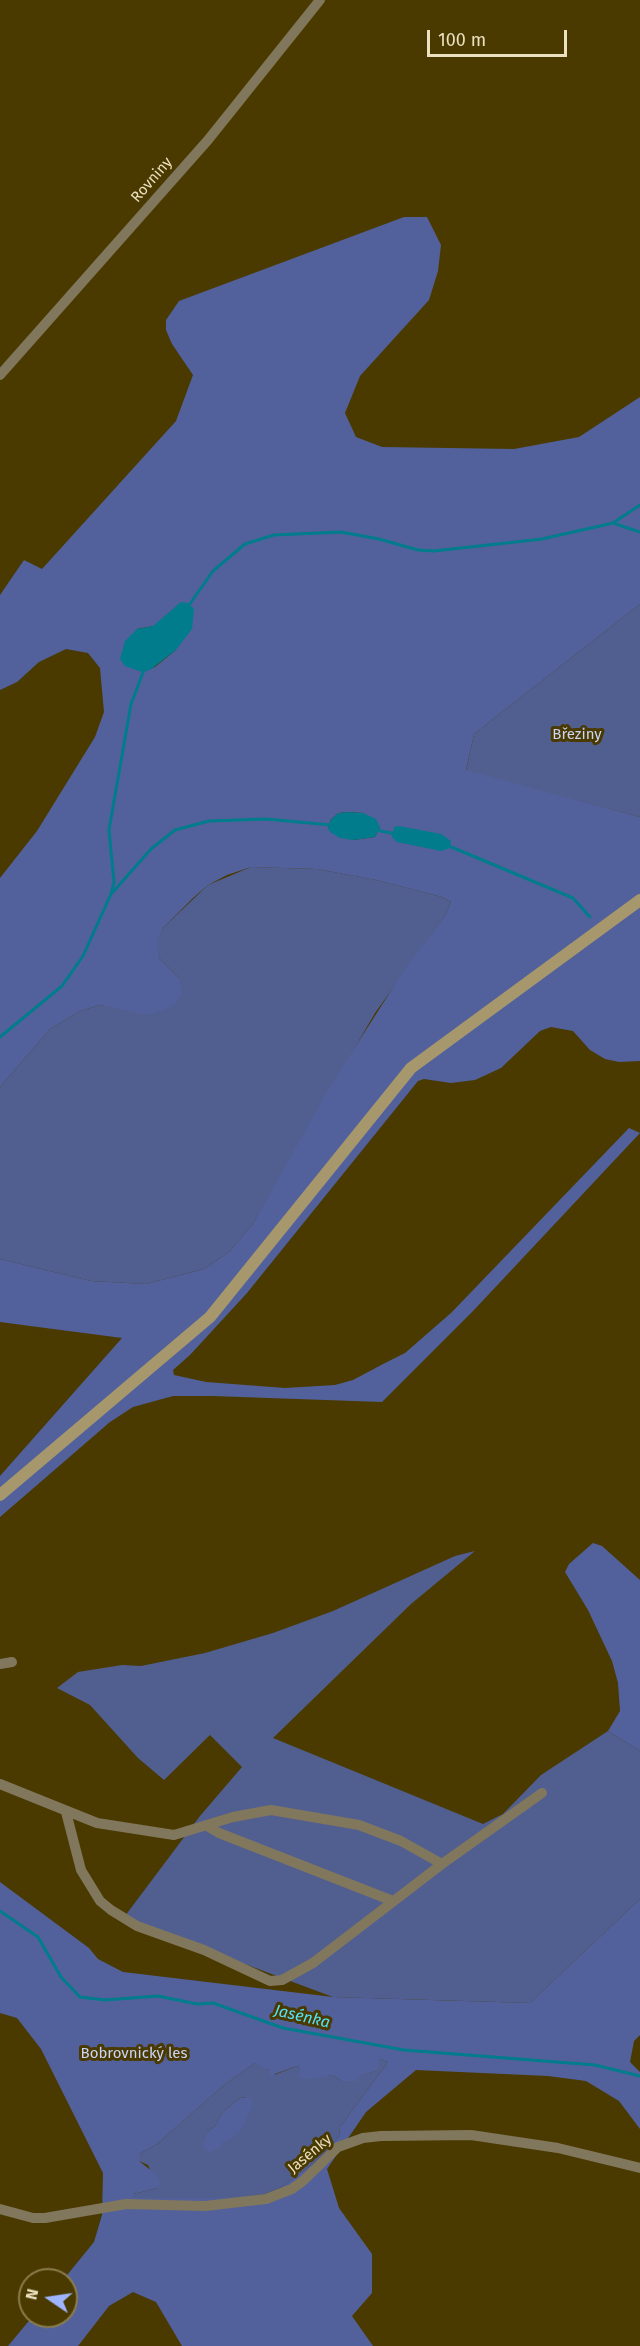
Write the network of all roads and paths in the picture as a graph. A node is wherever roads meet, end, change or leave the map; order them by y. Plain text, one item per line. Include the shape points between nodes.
1 (320, 0) edge
2 (0, 375) edge
3 (640, 900) edge
4 (0, 1495) edge
5 (12, 1662) dead end
6 (0, 1664) edge
7 (0, 1784) edge
8 (542, 1794) dead end
9 (66, 1812) junction
10 (207, 1826) junction
11 (442, 1864) junction
12 (393, 1902) junction
13 (640, 2168) edge
14 (0, 2209) edge

1 - 2 street, Rovniny via 208,140
3 - 4 street via 411,1068 210,1317
5 - 6 street
7 - 9 street
8 - 11 street
9 - 10 street via 98,1823 174,1835
9 - 12 street via 81,1870 100,1901 137,1926 204,1950 270,1981 282,1980 313,1963
10 - 11 street via 233,1816 271,1810 359,1825 401,1841
10 - 12 street
11 - 12 street
13 - 14 street, Jasénky via 558,2148 471,2135 381,2136 338,2147 292,2189 266,2199 205,2205 126,2204 45,2218

